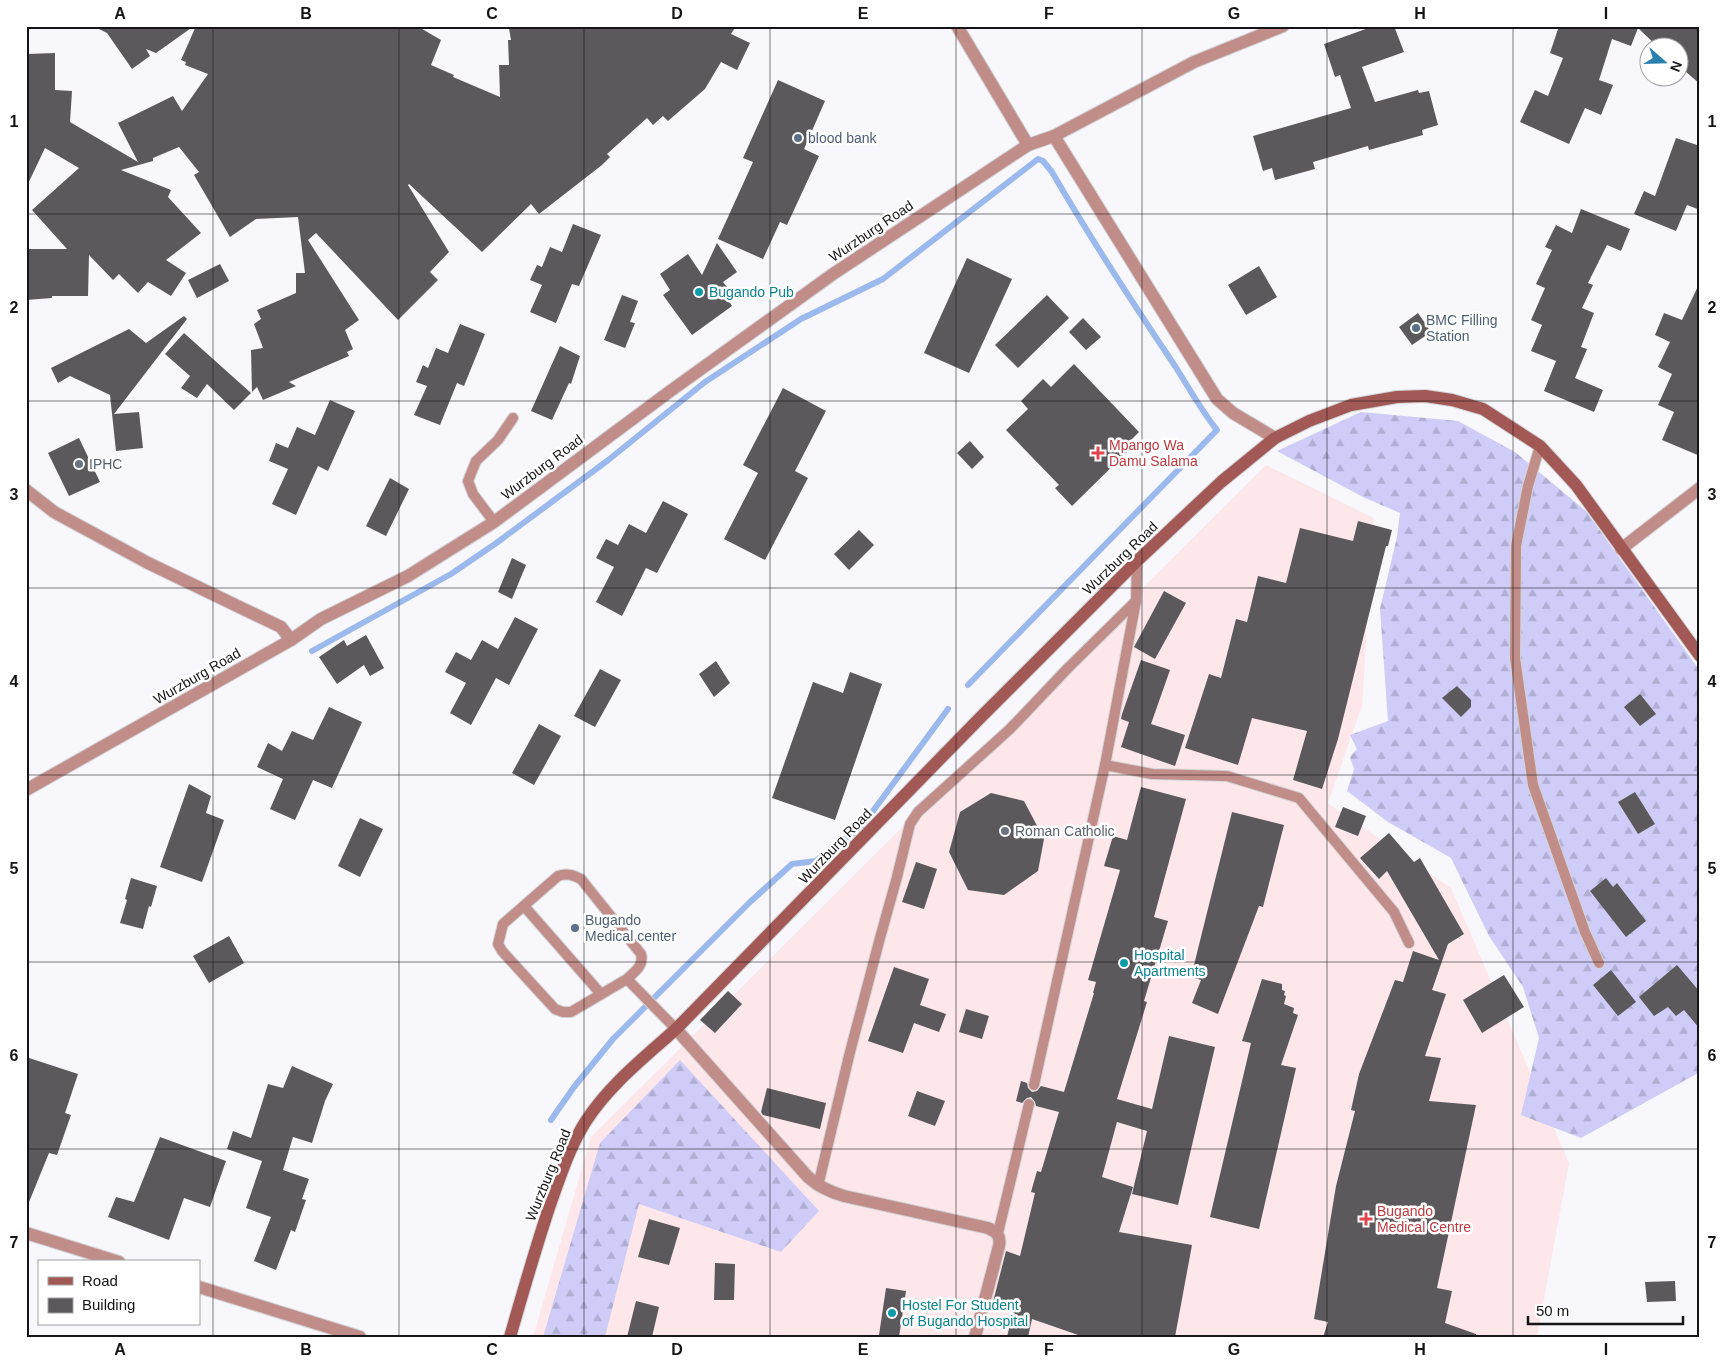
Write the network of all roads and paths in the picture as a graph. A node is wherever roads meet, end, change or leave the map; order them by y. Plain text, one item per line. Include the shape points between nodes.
1 (957, 26) edge
2 (1283, 26) edge
3 (1054, 136) junction
4 (1028, 145) junction
5 (514, 418) dead end
6 (1275, 438) junction
7 (1540, 446) junction
8 (1700, 488) edge
9 (26, 490) edge
10 (494, 522) junction
11 (1621, 548) junction
12 (1138, 561) junction
13 (1136, 601) junction
14 (291, 640) junction
15 (1700, 656) edge
16 (1106, 765) junction
17 (26, 790) edge
18 (524, 906) junction
19 (1409, 943) dead end
20 (1599, 963) dead end
21 (627, 979) junction
22 (601, 994) junction
23 (676, 1028) junction
24 (1034, 1085) dead end
25 (1029, 1104) dead end
26 (818, 1186) junction
27 (26, 1233) edge
28 (998, 1233) junction
29 (113, 1260) edge
30 (200, 1286) edge
31 (360, 1337) edge
32 (510, 1337) edge
33 (975, 1337) edge

1 - 4 street
2 - 3 street, Wurzburg Road via 1194,62
3 - 4 street, Wurzburg Road
3 - 6 street via 1217,399 1233,413
4 - 10 street, Wurzburg Road via 825,280
5 - 10 lane via 498,440 476,461 468,481 472,494
6 - 7 main road, Wurzburg Road via 1309,420 1351,406 1397,397 1425,396 1452,400 1482,410
6 - 12 main road, Wurzburg Road via 1221,482
7 - 11 main road, Wurzburg Road via 1576,486
7 - 20 lane via 1516,546 1515,658 1533,785
8 - 11 street
9 - 14 street via 54,512 148,563 281,627
10 - 14 street, Wurzburg Road via 408,576 321,619
11 - 15 main road, Wurzburg Road
12 - 13 lane
12 - 23 main road, Wurzburg Road
13 - 16 lane
13 - 26 lane via 1010,730 918,812 910,824
14 - 17 street, Wurzburg Road
16 - 19 lane via 1152,774 1228,776 1299,798 1394,912
16 - 24 lane
18 - 21 lane via 558,876 573,875 581,879 641,954 640,966
18 - 22 lane
18 - 22 lane via 503,924 498,944 502,952 556,1009 563,1012 571,1012
21 - 22 lane
21 - 23 lane
23 - 26 street
23 - 32 main road, Wurzburg Road via 625,1076 586,1121 560,1176
25 - 28 lane
26 - 28 street via 844,1196 988,1228
27 - 29 street
28 - 33 street via 999,1246
30 - 31 street

